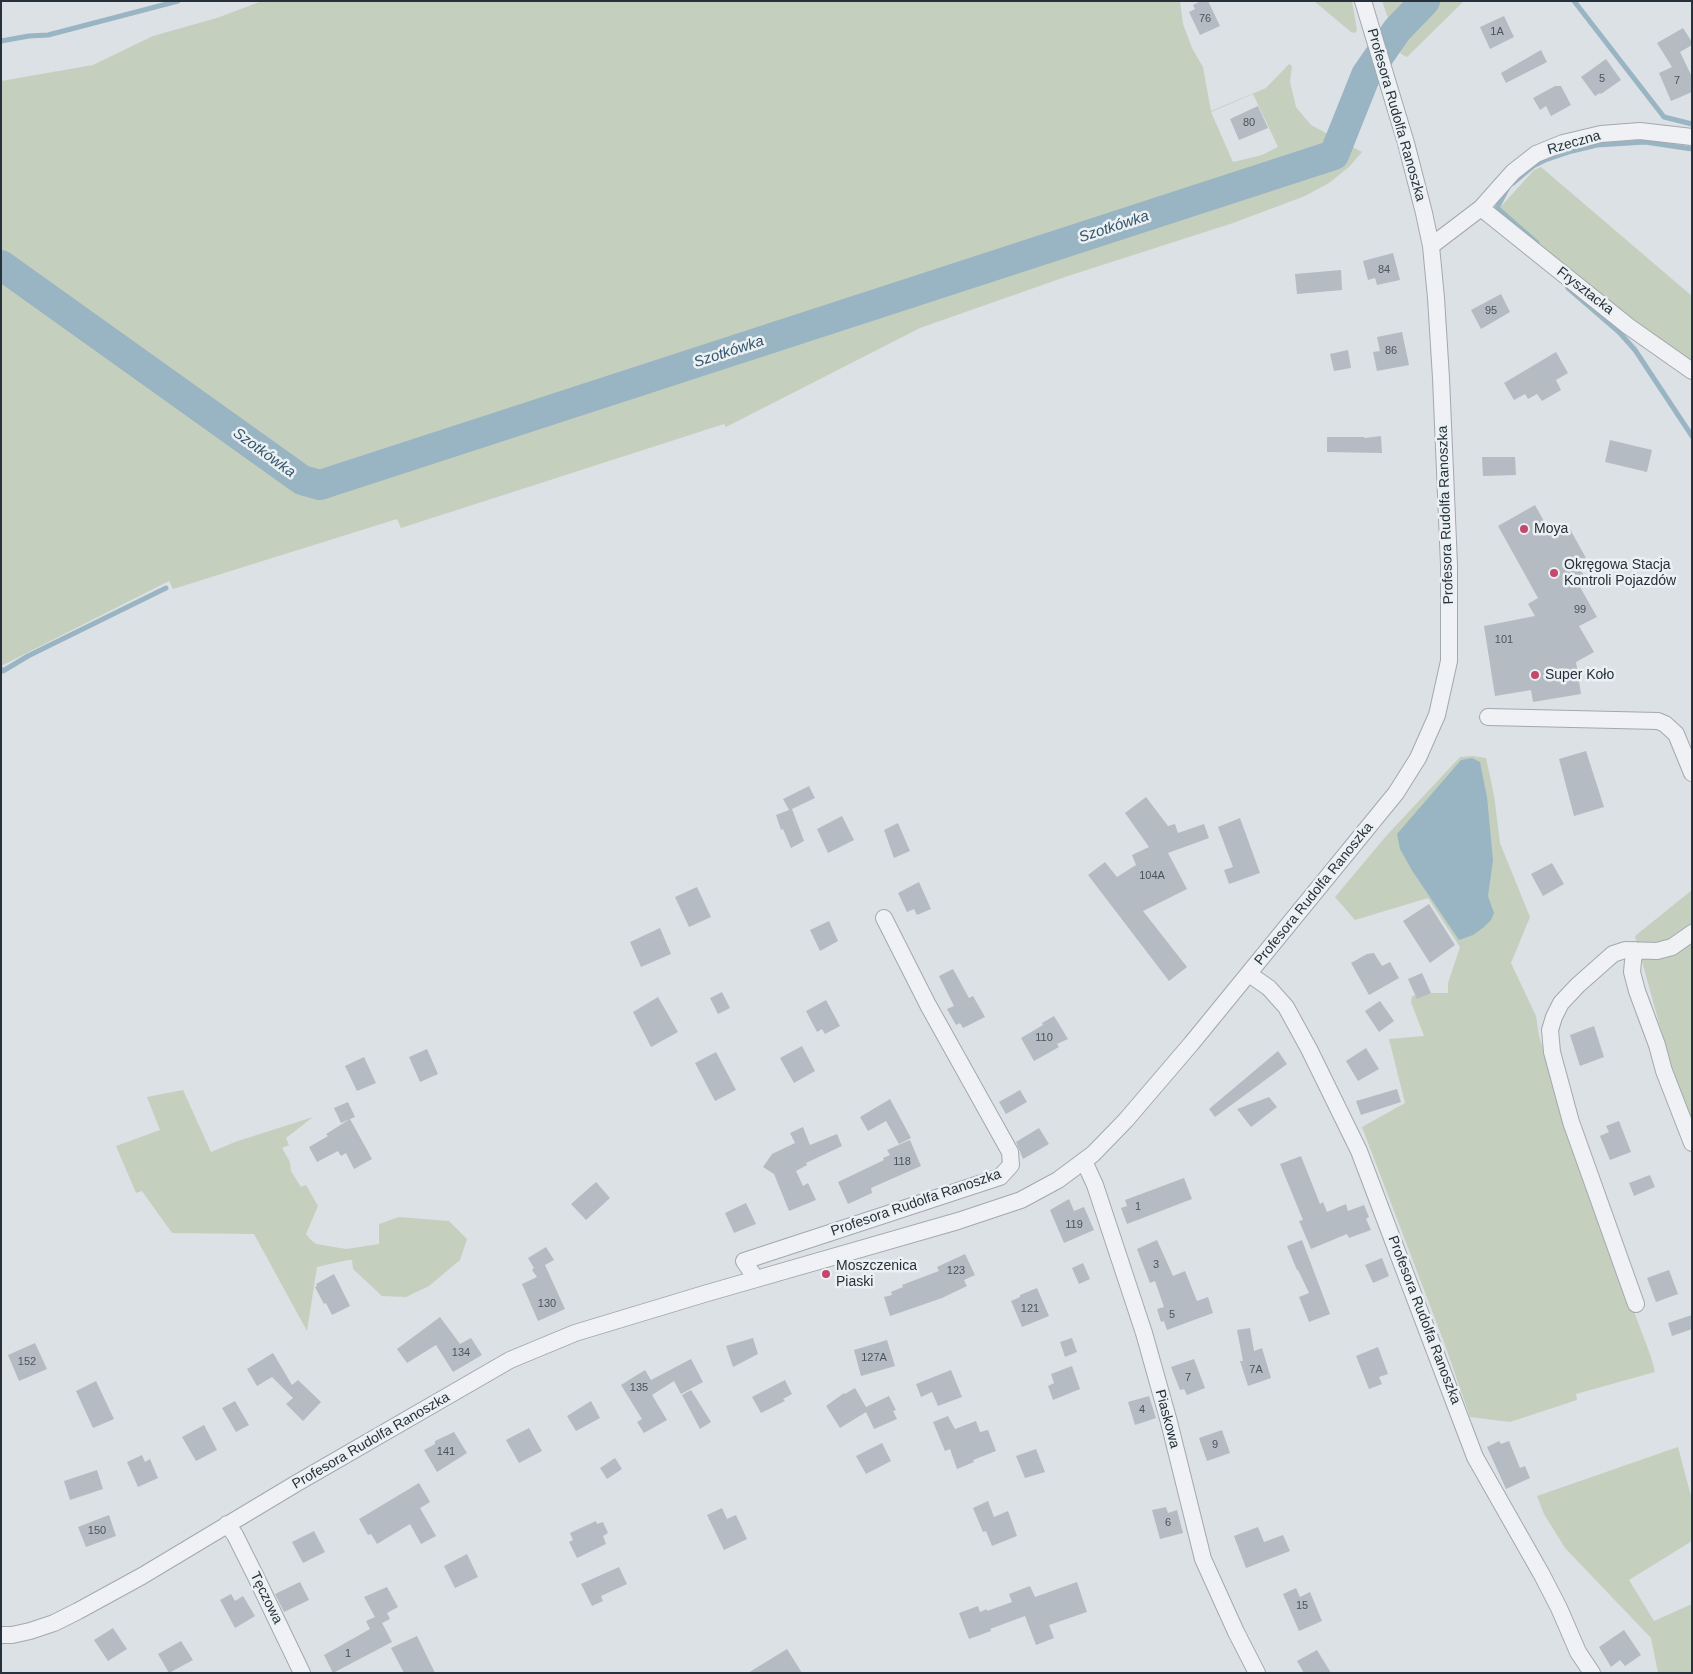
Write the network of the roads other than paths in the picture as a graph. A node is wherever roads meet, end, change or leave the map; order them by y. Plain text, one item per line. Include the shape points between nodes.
1 (1363, 1) edge
2 (1692, 137) edge
3 (1481, 208) junction
4 (1431, 246) junction
5 (1692, 371) edge
6 (1488, 717) dead end
7 (1692, 773) edge
8 (884, 918) dead end
9 (1692, 933) edge
10 (1635, 950) junction
11 (1248, 974) junction
12 (1692, 1143) edge
13 (1084, 1161) junction
14 (756, 1279) junction
15 (1636, 1304) dead end
16 (227, 1524) junction
17 (1, 1635) edge
18 (302, 1673) edge
19 (1257, 1673) edge
20 (1592, 1673) edge

1 - 4 street, Profesora Rudolfa Ranoszka via 1406,143
2 - 3 street, Rzeczna via 1640,131 1601,134 1563,143 1536,154 1513,172
3 - 4 street, Rzeczna
3 - 5 street, Frysztacka via 1628,326
4 - 11 street, Profesora Rudolfa Ranoszka via 1449,565 1449,661 1445,685 1434,723 1418,758 1396,793
6 - 7 street via 1658,721 1676,734
8 - 14 street, Profesora Rudolfa Ranoszka via 1010,1152 1011,1165 1000,1177 744,1261
9 - 10 street via 1672,948
10 - 12 street via 1632,972 1637,991
10 - 15 street via 1613,954 1577,985 1561,1003 1550,1030 1552,1052 1571,1122
11 - 13 street, Profesora Rudolfa Ranoszka via 1126,1120
11 - 20 street, Profesora Rudolfa Ranoszka via 1268,988 1286,1007 1309,1049 1358,1151 1475,1457 1542,1575 1578,1652
13 - 14 street, Profesora Rudolfa Ranoszka via 1021,1200
13 - 19 street, Piaskowa via 1144,1333 1203,1558
14 - 16 street, Profesora Rudolfa Ranoszka via 575,1333 510,1360
16 - 17 street, Profesora Rudolfa Ranoszka via 142,1576 54,1623
16 - 18 street, Tęczowa

